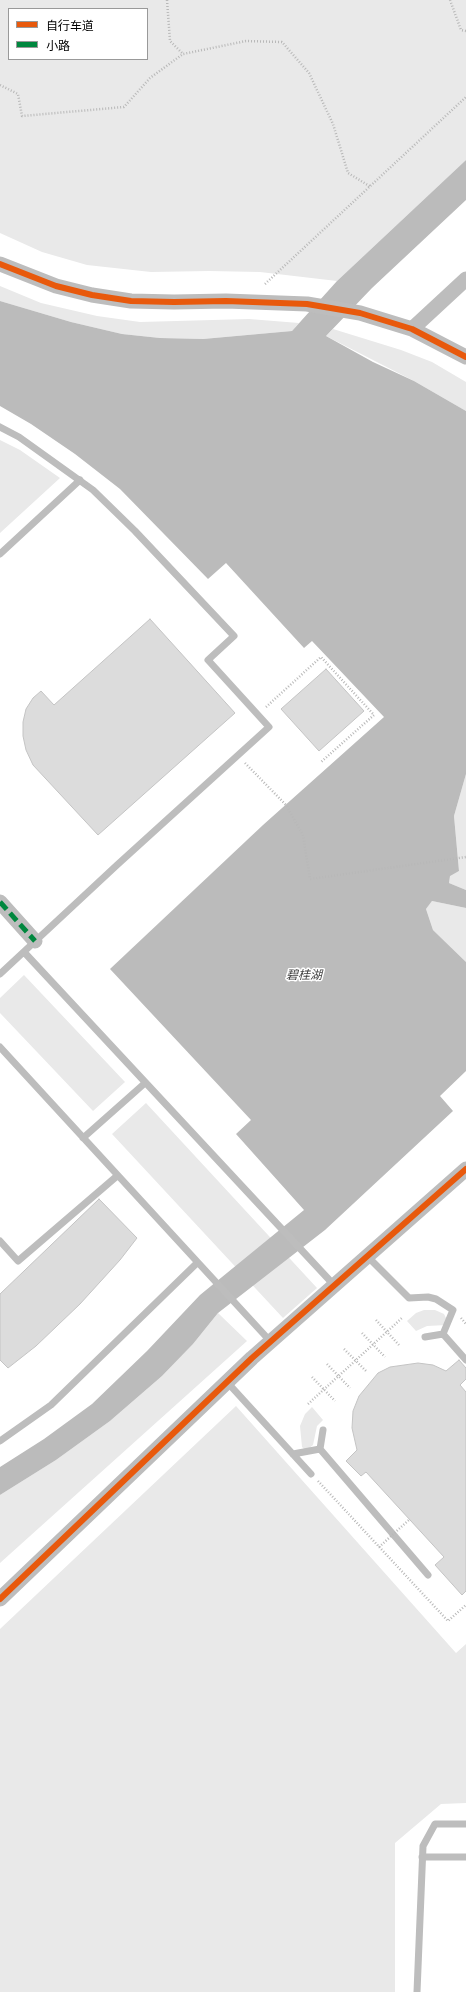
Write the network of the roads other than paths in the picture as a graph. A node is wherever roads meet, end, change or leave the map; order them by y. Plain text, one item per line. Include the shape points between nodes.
1 (0, 264) edge
2 (466, 281) edge
3 (412, 329) junction
4 (466, 357) edge
5 (0, 427) edge
6 (80, 480) junction
7 (0, 554) edge
8 (0, 902) edge
9 (36, 941) junction
10 (24, 952) junction
11 (0, 974) edge
12 (1, 1050) edge
13 (145, 1083) junction
14 (83, 1138) junction
15 (466, 1169) edge
16 (117, 1176) junction
17 (0, 1241) edge
18 (367, 1256) junction
19 (197, 1263) junction
20 (334, 1285) junction
21 (443, 1334) junction
22 (425, 1337) dead end
23 (270, 1342) junction
24 (466, 1360) edge
25 (227, 1382) junction
26 (324, 1430) dead end
27 (0, 1441) edge
28 (320, 1449) junction
29 (293, 1454) junction
30 (311, 1474) road end
31 (428, 1575) dead end
32 (0, 1599) edge
33 (466, 1824) edge
34 (422, 1857) junction
35 (466, 1857) edge
36 (417, 1992) edge

1 - 3 street via 56,286 92,295 131,301 307,304 360,312
2 - 3 street
3 - 4 street
5 - 6 lane via 19,437
6 - 7 lane
6 - 9 lane via 135,530 234,636 208,660 269,727
8 - 9 street
9 - 10 lane
10 - 11 lane
10 - 13 lane
12 - 14 lane
13 - 14 lane
13 - 20 lane
14 - 16 lane
15 - 18 street
16 - 17 lane via 18,1260
16 - 19 lane
18 - 20 street
18 - 21 lane via 409,1298 436,1299 453,1310
19 - 23 lane
19 - 27 lane via 51,1405
20 - 23 street
21 - 22 lane
21 - 24 lane
23 - 25 street
25 - 29 lane
25 - 32 street
26 - 28 lane
28 - 29 lane
28 - 31 lane
29 - 30 lane
33 - 34 lane via 435,1824 423,1846
34 - 35 lane
34 - 36 lane

